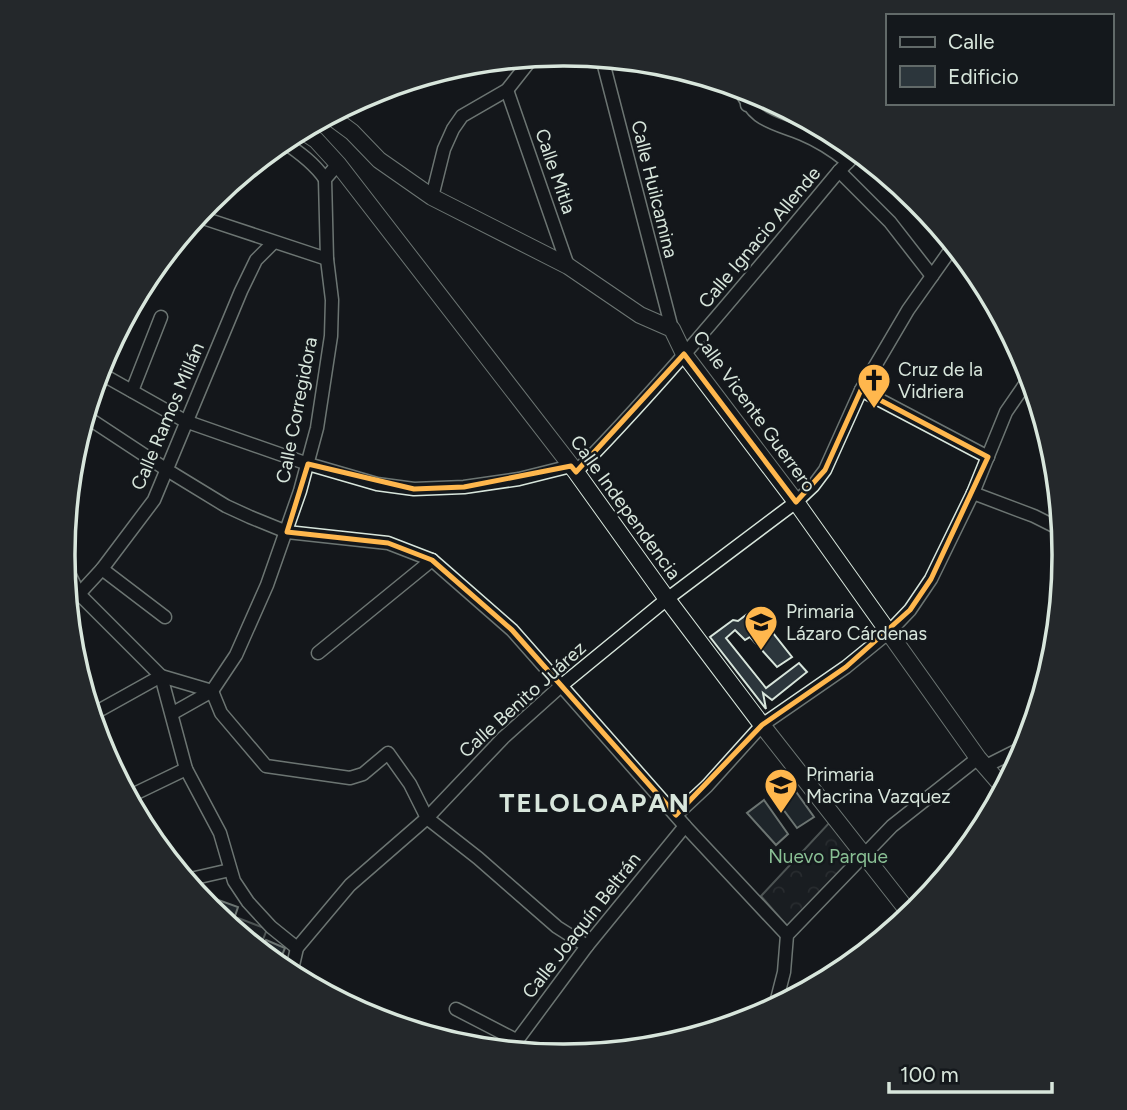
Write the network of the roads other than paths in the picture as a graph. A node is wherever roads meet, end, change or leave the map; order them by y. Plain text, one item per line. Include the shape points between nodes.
1 (524, 69) edge
2 (605, 69) edge
3 (507, 90) junction
4 (746, 102) edge
5 (747, 105) joint
6 (338, 122) edge
7 (311, 137) edge
8 (293, 148) edge
9 (851, 160) edge
10 (338, 164) junction
11 (844, 167) junction
12 (325, 179) junction
13 (432, 197) junction
14 (208, 220) edge
15 (273, 243) junction
16 (948, 254) edge
17 (327, 259) junction
18 (568, 266) junction
19 (932, 276) junction
20 (161, 317) dead end
21 (672, 329) junction
22 (684, 354) junction
23 (108, 378) edge
24 (1022, 388) edge
25 (861, 390) junction
26 (132, 391) junction
27 (185, 421) junction
28 (94, 422) edge
29 (988, 457) junction
30 (309, 464) junction
31 (573, 469) junction
32 (167, 470) junction
33 (973, 493) junction
34 (796, 502) junction
35 (1051, 525) edge
36 (287, 532) junction
37 (432, 560) junction
38 (102, 569) junction
39 (76, 588) edge
40 (79, 594) junction
41 (667, 600) junction
42 (164, 617) dead end
43 (889, 632) junction
44 (318, 653) dead end
45 (161, 676) junction
46 (562, 685) junction
47 (212, 691) junction
48 (100, 710) edge
49 (173, 713) junction
50 (762, 725) junction
51 (1011, 752) edge
52 (982, 762) junction
53 (186, 769) junction
54 (997, 780) edge
55 (137, 793) edge
56 (676, 816) junction
57 (427, 818) junction
58 (685, 826) junction
59 (866, 855) junction
60 (230, 870) junction
61 (197, 878) edge
62 (904, 905) edge
63 (787, 935) junction
64 (587, 946) junction
65 (297, 948) junction
66 (294, 962) edge
67 (781, 992) edge
68 (456, 1009) dead end
69 (504, 1039) edge
70 (516, 1041) edge

1 - 3 street
2 - 21 street, Calle Huilcamina
3 - 13 street via 463,116 453,129
3 - 18 street, Calle Mitla
4 - 5 street
5 - 11 street via 762,120 821,143
6 - 13 main road, Calle Vicente Guerrero via 379,160
7 - 10 main road, Calle Independencia
8 - 12 street
9 - 11 street, Calle Ignacio Allende
10 - 12 street
10 - 31 main road, Calle Independencia
11 - 19 street
11 - 22 street, Calle Ignacio Allende
12 - 17 street, Calle Corregidora
13 - 18 main road, Calle Vicente Guerrero
14 - 15 street
15 - 17 street
15 - 27 street, Calle Ramos Millán via 256,260 241,290
16 - 19 street, Calle Benito Juárez
17 - 30 street, Calle Corregidora via 331,336
18 - 21 main road, Calle Vicente Guerrero via 640,314
19 - 25 street, Calle Benito Juárez
20 - 26 street
21 - 22 main road, Calle Vicente Guerrero
22 - 31 street, Calle Ignacio Allende via 613,434
22 - 34 main road, Calle Vicente Guerrero
23 - 26 street
24 - 29 street via 1006,412
25 - 29 street
25 - 34 street, Calle Benito Juárez via 825,470
26 - 27 street
27 - 30 street
27 - 32 street, Calle Ramos Millán
28 - 32 street
29 - 33 street
30 - 31 street via 377,484 414,489 464,487
30 - 36 street, Calle Corregidora
31 - 41 main road, Calle Independencia
32 - 36 street via 226,506
32 - 38 street, Calle Ramos Millán via 154,500
33 - 35 street
33 - 43 street via 931,579
34 - 41 street, Calle Benito Juárez
34 - 43 main road, Calle Vicente Guerrero
36 - 37 street via 388,543
36 - 47 street, Calle Corregidora via 253,621
37 - 44 street
37 - 46 street via 512,630
38 - 40 street, Calle Ramos Millán
38 - 42 street
39 - 40 street
40 - 45 street
41 - 46 street, Calle Benito Juárez
41 - 50 main road, Calle Independencia
43 - 50 street
43 - 52 main road, Calle Vicente Guerrero
45 - 47 street
45 - 48 street
45 - 49 street
46 - 56 street
46 - 57 street, Calle Benito Juárez via 503,738
47 - 49 street
47 - 57 street via 221,713 266,766 350,778 363,774 388,753
49 - 53 street
50 - 56 street
50 - 59 main road, Calle Independencia
51 - 52 street
52 - 54 main road, Calle Vicente Guerrero
52 - 59 street via 892,826
53 - 55 street
53 - 60 street via 220,833
56 - 58 street
57 - 64 street via 557,927
57 - 65 street, Calle Benito Juárez via 350,885
58 - 63 street
58 - 64 street, Calle Joaquín Beltrán
59 - 62 main road, Calle Independencia
59 - 63 street
60 - 61 street
60 - 65 street via 248,902
63 - 67 street
64 - 70 street, Calle Joaquín Beltrán
65 - 66 street
68 - 69 street

